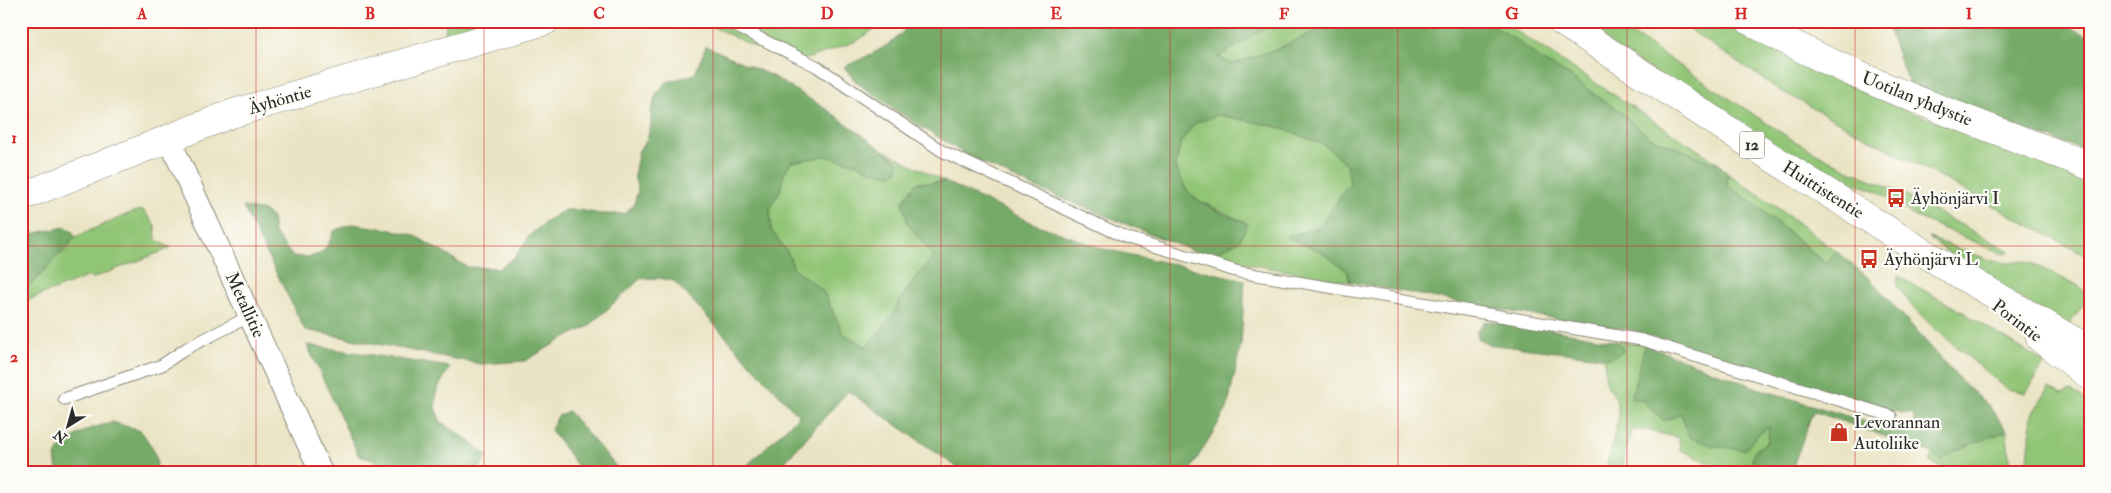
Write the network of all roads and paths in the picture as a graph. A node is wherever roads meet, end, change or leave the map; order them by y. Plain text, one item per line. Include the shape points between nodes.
1 (545, 21) edge
2 (725, 21) edge
3 (1561, 21) edge
4 (1750, 21) edge
5 (169, 139) junction
6 (2090, 166) edge
7 (21, 197) edge
8 (1945, 266) junction
9 (250, 316) junction
10 (2090, 350) edge
11 (2090, 376) edge
12 (64, 399) dead end
13 (1890, 416) dead end
14 (321, 472) edge

1 - 5 main road, Äyhöntie via 231,114
2 - 13 lane via 816,66 942,151 1125,237 1239,272 1642,340
3 - 8 main road, Huittistentie / 12
4 - 6 main road, Uotilan yhdystie via 1793,46 1908,97
5 - 7 main road, Äyhöntie
5 - 9 street, Metallitie
8 - 10 main road, Huittistentie / 12
8 - 11 main road, Porintie / 12
9 - 12 lane via 187,348 162,365
9 - 14 street, Metallitie

